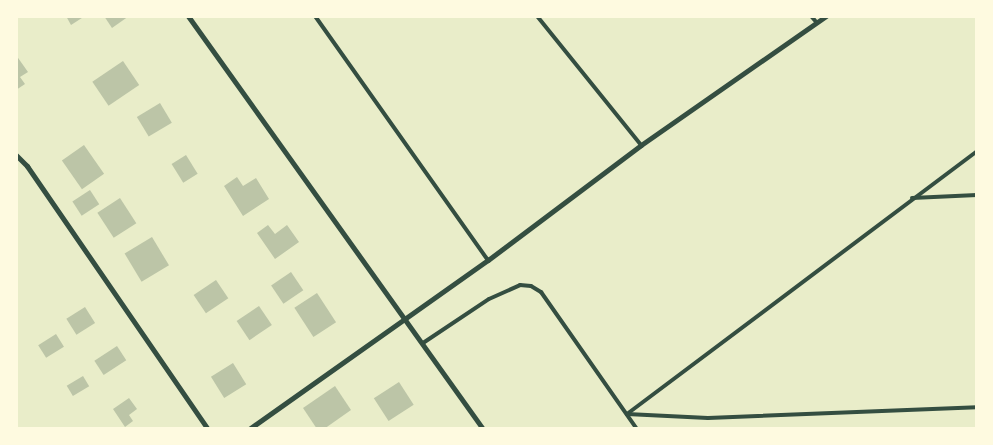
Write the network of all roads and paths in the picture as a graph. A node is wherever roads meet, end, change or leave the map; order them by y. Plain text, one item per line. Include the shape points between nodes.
1 (188, 16) edge
2 (315, 16) edge
3 (537, 16) edge
4 (811, 16) edge
5 (826, 16) edge
6 (816, 23) junction
7 (642, 145) junction
8 (977, 151) edge
9 (16, 155) edge
10 (977, 195) edge
11 (911, 198) junction
12 (488, 260) junction
13 (405, 318) junction
14 (423, 343) junction
15 (977, 407) edge
16 (627, 414) junction
17 (208, 429) edge
18 (249, 429) edge
19 (484, 429) edge
20 (637, 429) edge

1 - 13 street
2 - 12 lane
3 - 7 lane
4 - 6 lane
5 - 6 street
6 - 7 street
7 - 12 street
8 - 11 lane
9 - 17 street via 28,166
10 - 11 lane
11 - 16 lane
12 - 13 street
13 - 14 street
13 - 18 street
14 - 16 lane via 489,299 520,285 531,286 541,292
14 - 19 street
15 - 16 lane via 708,418
16 - 20 lane

